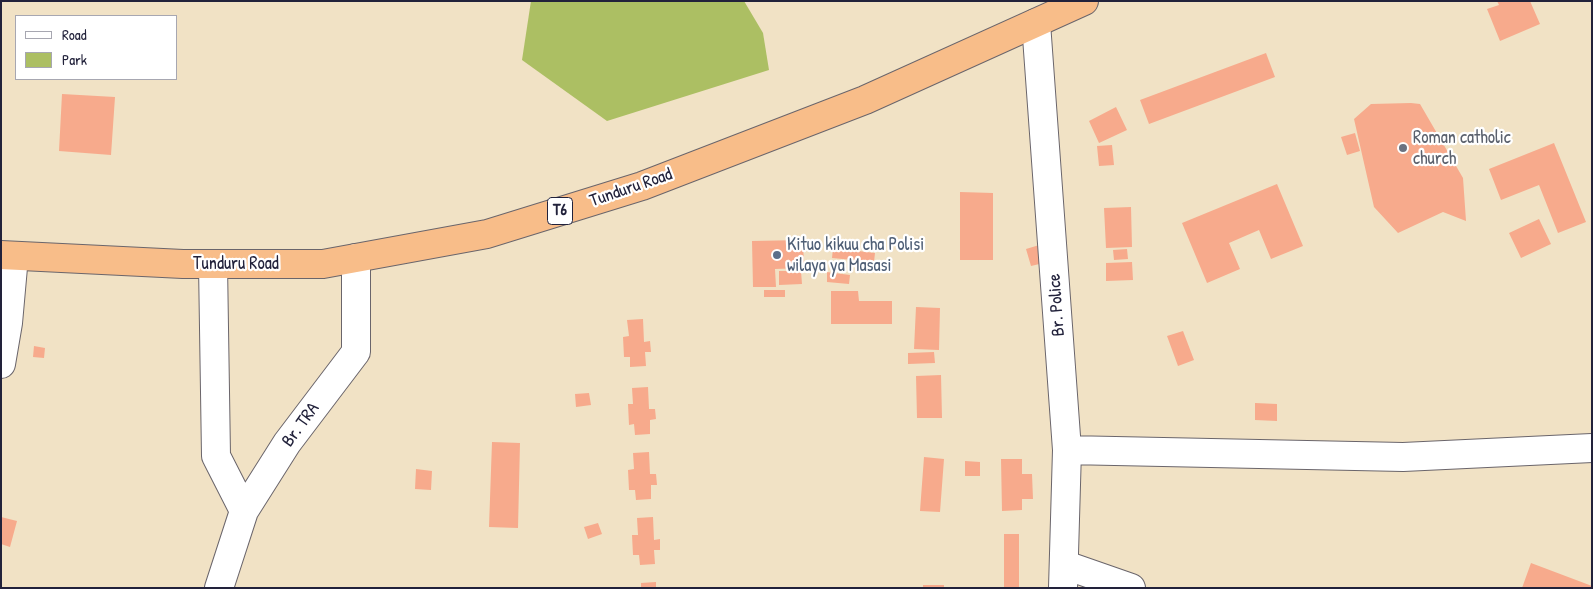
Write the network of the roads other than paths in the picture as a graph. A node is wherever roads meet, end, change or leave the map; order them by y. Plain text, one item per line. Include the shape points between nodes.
1 (1084, 1) edge
2 (1036, 23) junction
3 (8, 256) edge
4 (356, 258) junction
5 (212, 264) junction
6 (1, 364) edge
7 (1592, 448) edge
8 (1067, 450) junction
9 (244, 512) junction
10 (1064, 576) edge
11 (219, 588) edge
12 (1131, 588) edge

1 - 2 highway, Tunduru Road / T6
2 - 4 highway, Tunduru Road / T6 via 865,100 642,186 487,234
2 - 8 street, Br. Police
3 - 5 highway, Tunduru Road / T6
3 - 6 street via 8,323
4 - 5 highway, Tunduru Road / T6 via 323,264
4 - 9 street, Br. TRA via 356,352 287,443
5 - 9 street via 216,456
7 - 8 street via 1403,457
8 - 10 street, Br. Police
9 - 11 street, Br. TRA
10 - 12 street

